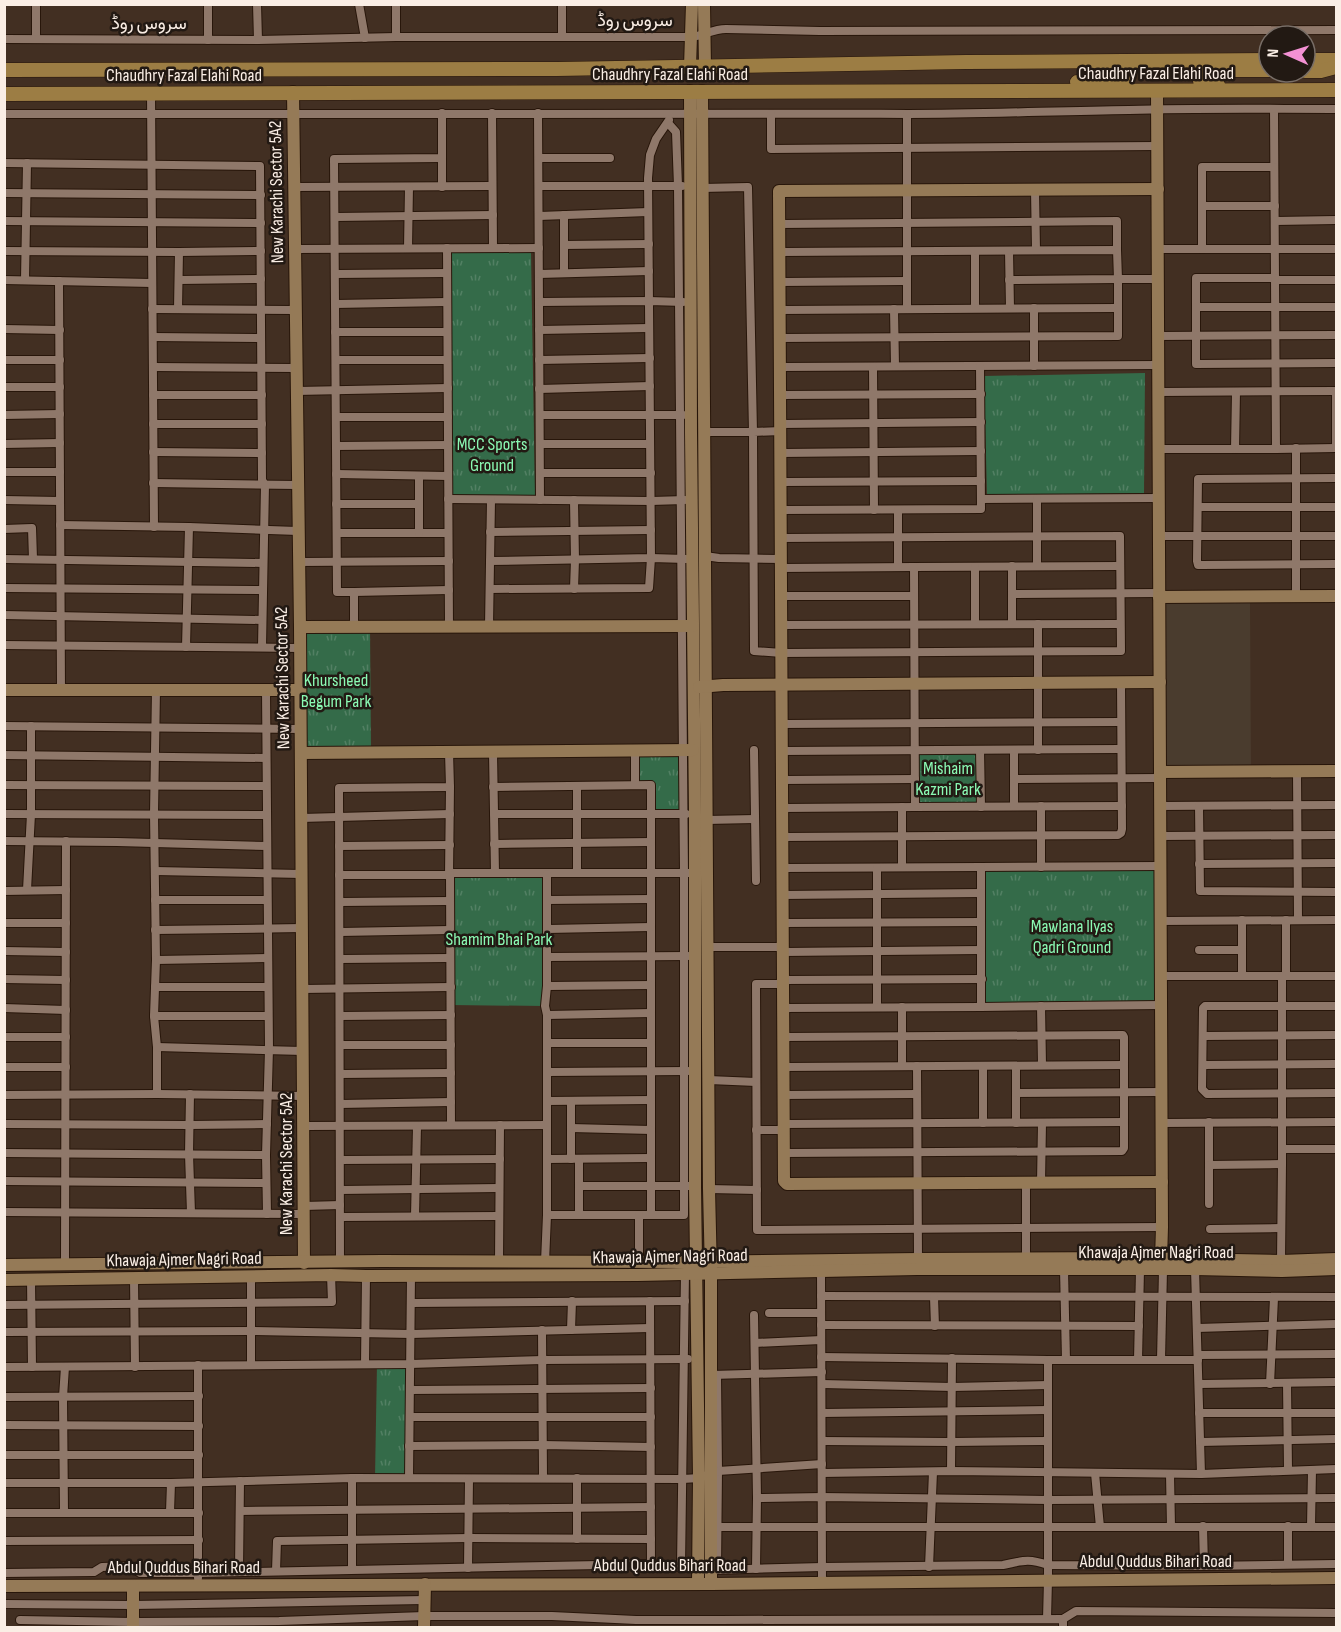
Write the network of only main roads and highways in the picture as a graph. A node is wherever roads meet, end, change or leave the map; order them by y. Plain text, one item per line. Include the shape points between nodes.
1 (692, 4) edge
2 (704, 4) edge
3 (698, 36) junction
4 (1257, 60) edge
5 (1317, 60) edge
6 (1336, 60) edge
7 (966, 62) junction
8 (690, 67) junction
9 (705, 67) junction
10 (1336, 68) edge
11 (557, 69) junction
12 (4, 70) edge
13 (1257, 70) edge
14 (1317, 71) edge
15 (1336, 89) edge
16 (696, 91) junction
17 (956, 91) junction
18 (1157, 91) junction
19 (554, 92) junction
20 (293, 93) junction
21 (4, 94) edge
22 (690, 186) junction
23 (1158, 189) junction
24 (693, 558) junction
25 (1159, 595) junction
26 (1336, 596) edge
27 (687, 626) junction
28 (300, 627) junction
29 (1160, 682) junction
30 (782, 685) junction
31 (699, 687) junction
32 (4, 690) edge
33 (299, 690) junction
34 (688, 750) junction
35 (301, 753) junction
36 (1336, 771) edge
37 (1160, 775) junction
38 (1162, 1182) junction
39 (1336, 1259) edge
40 (382, 1262) junction
41 (198, 1263) junction
42 (304, 1263) junction
43 (1091, 1264) junction
44 (8, 1265) edge
45 (1162, 1265) junction
46 (1218, 1265) junction
47 (693, 1269) junction
48 (713, 1269) junction
49 (1336, 1269) edge
50 (199, 1276) junction
51 (382, 1276) junction
52 (9, 1280) edge
53 (709, 1569) junction
54 (1336, 1578) edge
55 (704, 1583) junction
56 (424, 1584) junction
57 (4, 1586) edge
58 (133, 1586) junction
59 (424, 1622) edge
60 (133, 1625) edge

1 - 3 main road
2 - 3 main road
3 - 8 main road
3 - 9 main road
4 - 7 main road, Chaudhry Fazal Elahi Road
5 - 6 main road
7 - 9 main road, Chaudhry Fazal Elahi Road
7 - 17 main road via 997,68 1124,69 1129,75 1124,81 1002,83
8 - 9 main road, Chaudhry Fazal Elahi Road
8 - 11 main road, Chaudhry Fazal Elahi Road
10 - 14 main road
11 - 12 main road, Chaudhry Fazal Elahi Road
11 - 19 main road via 531,74 447,75 441,80 446,87 529,87
13 - 15 main road via 1207,70 1200,78 1206,85
15 - 18 main road, Chaudhry Fazal Elahi Road
16 - 17 main road, Chaudhry Fazal Elahi Road
16 - 19 main road, Chaudhry Fazal Elahi Road
16 - 22 main road
17 - 18 main road, Chaudhry Fazal Elahi Road
18 - 23 main road
19 - 20 main road, Chaudhry Fazal Elahi Road
20 - 21 main road, Chaudhry Fazal Elahi Road
20 - 28 main road, New Karachi Sector 5A2
22 - 24 main road via 685,415 686,500
22 - 24 main road via 703,432
23 - 25 main road
23 - 30 main road via 780,191
24 - 27 main road
24 - 31 main road
25 - 26 main road
25 - 29 main road
27 - 28 main road
27 - 31 main road
28 - 33 main road, New Karachi Sector 5A2
29 - 30 main road
29 - 37 main road
30 - 31 main road
30 - 38 main road via 783,1181
31 - 34 main road
31 - 48 main road via 706,820
32 - 33 main road
33 - 35 main road, New Karachi Sector 5A2
34 - 35 main road
34 - 47 main road
35 - 42 main road, New Karachi Sector 5A2
36 - 37 main road
37 - 38 main road
38 - 45 main road
39 - 46 main road, Khawaja Ajmer Nagri Road
40 - 42 main road, Khawaja Ajmer Nagri Road
40 - 47 main road, Khawaja Ajmer Nagri Road via 639,1262
40 - 51 main road
41 - 42 main road, Khawaja Ajmer Nagri Road
41 - 44 main road, Khawaja Ajmer Nagri Road
41 - 50 main road
43 - 45 main road, Khawaja Ajmer Nagri Road
43 - 45 main road, Khawaja Ajmer Nagri Road via 1140,1270
43 - 48 main road, Khawaja Ajmer Nagri Road via 1026,1259 918,1259
43 - 48 main road, Khawaja Ajmer Nagri Road via 1064,1269
44 - 52 main road
45 - 46 main road, Khawaja Ajmer Nagri Road
45 - 46 main road, Khawaja Ajmer Nagri Road via 1195,1269
46 - 49 main road, Khawaja Ajmer Nagri Road via 1282,1271
47 - 48 main road, Khawaja Ajmer Nagri Road
47 - 51 main road, Khawaja Ajmer Nagri Road via 638,1275
47 - 53 main road via 699,1478
48 - 53 main road via 715,1472
50 - 51 main road, Khawaja Ajmer Nagri Road
50 - 52 main road, Khawaja Ajmer Nagri Road
53 - 55 main road
54 - 55 main road, Abdul Quddus Bihari Road
55 - 56 main road, Abdul Quddus Bihari Road
56 - 58 main road, Abdul Quddus Bihari Road via 198,1579
56 - 59 main road
57 - 58 main road, Abdul Quddus Bihari Road
58 - 60 main road

